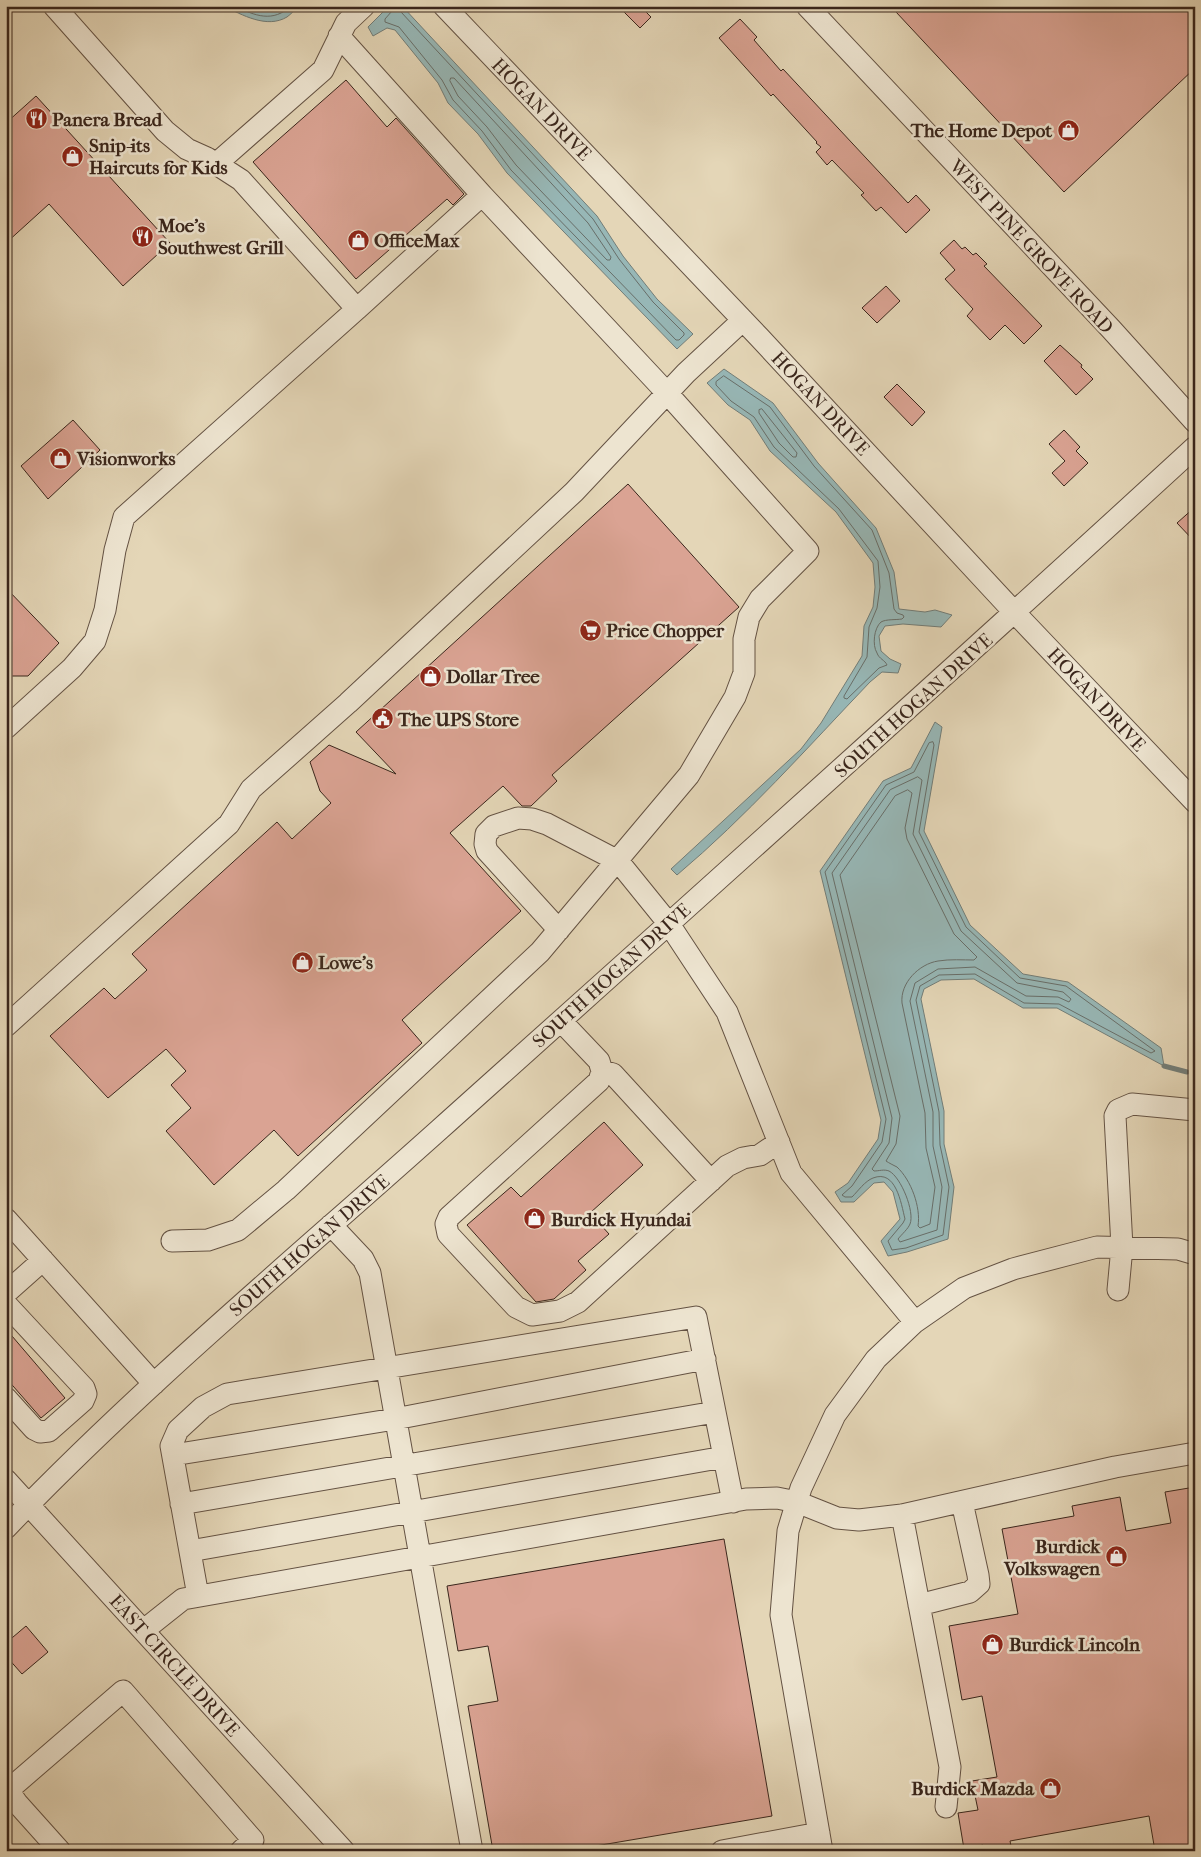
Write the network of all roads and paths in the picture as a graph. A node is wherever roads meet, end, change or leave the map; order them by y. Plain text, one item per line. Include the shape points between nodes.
1 (54, 6) edge
2 (364, 6) edge
3 (444, 6) edge
4 (807, 6) edge
5 (339, 36) junction
6 (216, 164) junction
7 (482, 195) junction
8 (357, 309) junction
9 (743, 320) junction
10 (667, 393) junction
11 (1195, 422) edge
12 (1195, 448) edge
13 (1015, 613) junction
14 (6, 728) edge
15 (1195, 802) edge
16 (618, 861) junction
17 (669, 924) junction
18 (559, 930) junction
19 (561, 1021) junction
20 (6, 1026) edge
21 (602, 1071) junction
22 (1195, 1110) edge
23 (779, 1142) junction
24 (711, 1181) junction
25 (6, 1219) edge
26 (331, 1225) junction
27 (172, 1241) dead end
28 (1122, 1247) junction
29 (1195, 1254) edge
30 (43, 1260) junction
31 (1118, 1290) dead end
32 (6, 1293) edge
33 (6, 1304) edge
34 (915, 1322) junction
35 (705, 1359) junction
36 (386, 1366) junction
37 (154, 1384) junction
38 (6, 1398) edge
39 (715, 1412) junction
40 (395, 1419) junction
41 (1195, 1453) edge
42 (172, 1455) junction
43 (724, 1457) junction
44 (404, 1466) junction
45 (6, 1480) edge
46 (733, 1502) junction
47 (797, 1502) junction
48 (962, 1502) junction
49 (29, 1504) junction
50 (181, 1504) junction
51 (412, 1513) junction
52 (902, 1515) junction
53 (6, 1528) edge
54 (190, 1551) junction
55 (420, 1557) junction
56 (198, 1596) junction
57 (919, 1605) junction
58 (144, 1630) junction
59 (7, 1790) edge
60 (946, 1807) dead end
61 (820, 1842) edge
62 (796, 1844) edge
63 (752, 1848) edge
64 (60, 1851) edge
65 (241, 1851) edge
66 (344, 1851) edge
67 (472, 1851) edge
68 (722, 1851) edge

1 - 6 street via 165,130 187,149
2 - 5 street via 346,23
3 - 9 street, HOGAN DRIVE
4 - 11 street, WEST PINE GROVE ROAD
5 - 6 street via 323,70
5 - 7 street
6 - 8 street via 241,180
7 - 8 street
7 - 10 street
8 - 14 street via 124,517 105,610 95,641 72,668
9 - 10 street
9 - 13 street, HOGAN DRIVE
10 - 16 street via 808,551 760,599 750,617 744,639 744,673 736,697 689,775
10 - 20 street via 574,492 251,789 229,824
12 - 13 street, SOUTH HOGAN DRIVE
13 - 15 street, HOGAN DRIVE
13 - 17 street, SOUTH HOGAN DRIVE
16 - 17 street
16 - 18 street
16 - 18 street via 532,819 518,818 505,822 486,834 487,851
17 - 19 street, SOUTH HOGAN DRIVE
17 - 23 street via 727,1012
18 - 27 street via 540,952 294,1183 238,1230 208,1240
19 - 21 street via 599,1061
19 - 26 street, SOUTH HOGAN DRIVE
21 - 24 street via 613,1074
21 - 24 street via 599,1081 449,1217 446,1224 448,1234 516,1307 532,1315 560,1311 578,1302
22 - 28 street via 1148,1104 1132,1104 1118,1110 1115,1116
23 - 24 street via 760,1155 743,1158 728,1166
23 - 34 street via 791,1173
25 - 30 street
26 - 36 street via 362,1259 370,1273
26 - 37 street, SOUTH HOGAN DRIVE
28 - 29 street via 1178,1249
28 - 31 street
28 - 34 street via 1098,1247 1013,1269 964,1288
30 - 32 street
30 - 37 street
33 - 38 street via 86,1394 83,1401 49,1431 40,1432
34 - 47 street via 876,1359 835,1414
35 - 36 street via 696,1316
35 - 39 street
35 - 40 street
36 - 40 street
36 - 42 street via 227,1394 203,1408 178,1430 171,1446
37 - 49 street, SOUTH HOGAN DRIVE
39 - 43 street
39 - 44 street
40 - 42 street
40 - 44 street
41 - 48 street via 1116,1467
42 - 50 street
43 - 46 street
43 - 51 street
44 - 50 street
44 - 51 street
45 - 49 street, EAST CIRCLE DRIVE
46 - 47 street via 777,1498
46 - 55 street
47 - 52 street via 837,1518 859,1520
47 - 61 street via 788,1531 781,1615
48 - 52 street
48 - 57 street via 979,1584 970,1592
49 - 53 street, SOUTH HOGAN DRIVE
49 - 58 street, EAST CIRCLE DRIVE
50 - 54 street
51 - 54 street
51 - 55 street
52 - 57 street
54 - 56 street
55 - 56 street
55 - 67 street
56 - 58 street via 183,1599
57 - 60 street via 950,1767
58 - 66 street, EAST CIRCLE DRIVE
59 - 64 street
59 - 65 street via 123,1691 253,1840
61 - 62 street
62 - 63 street
63 - 68 street

